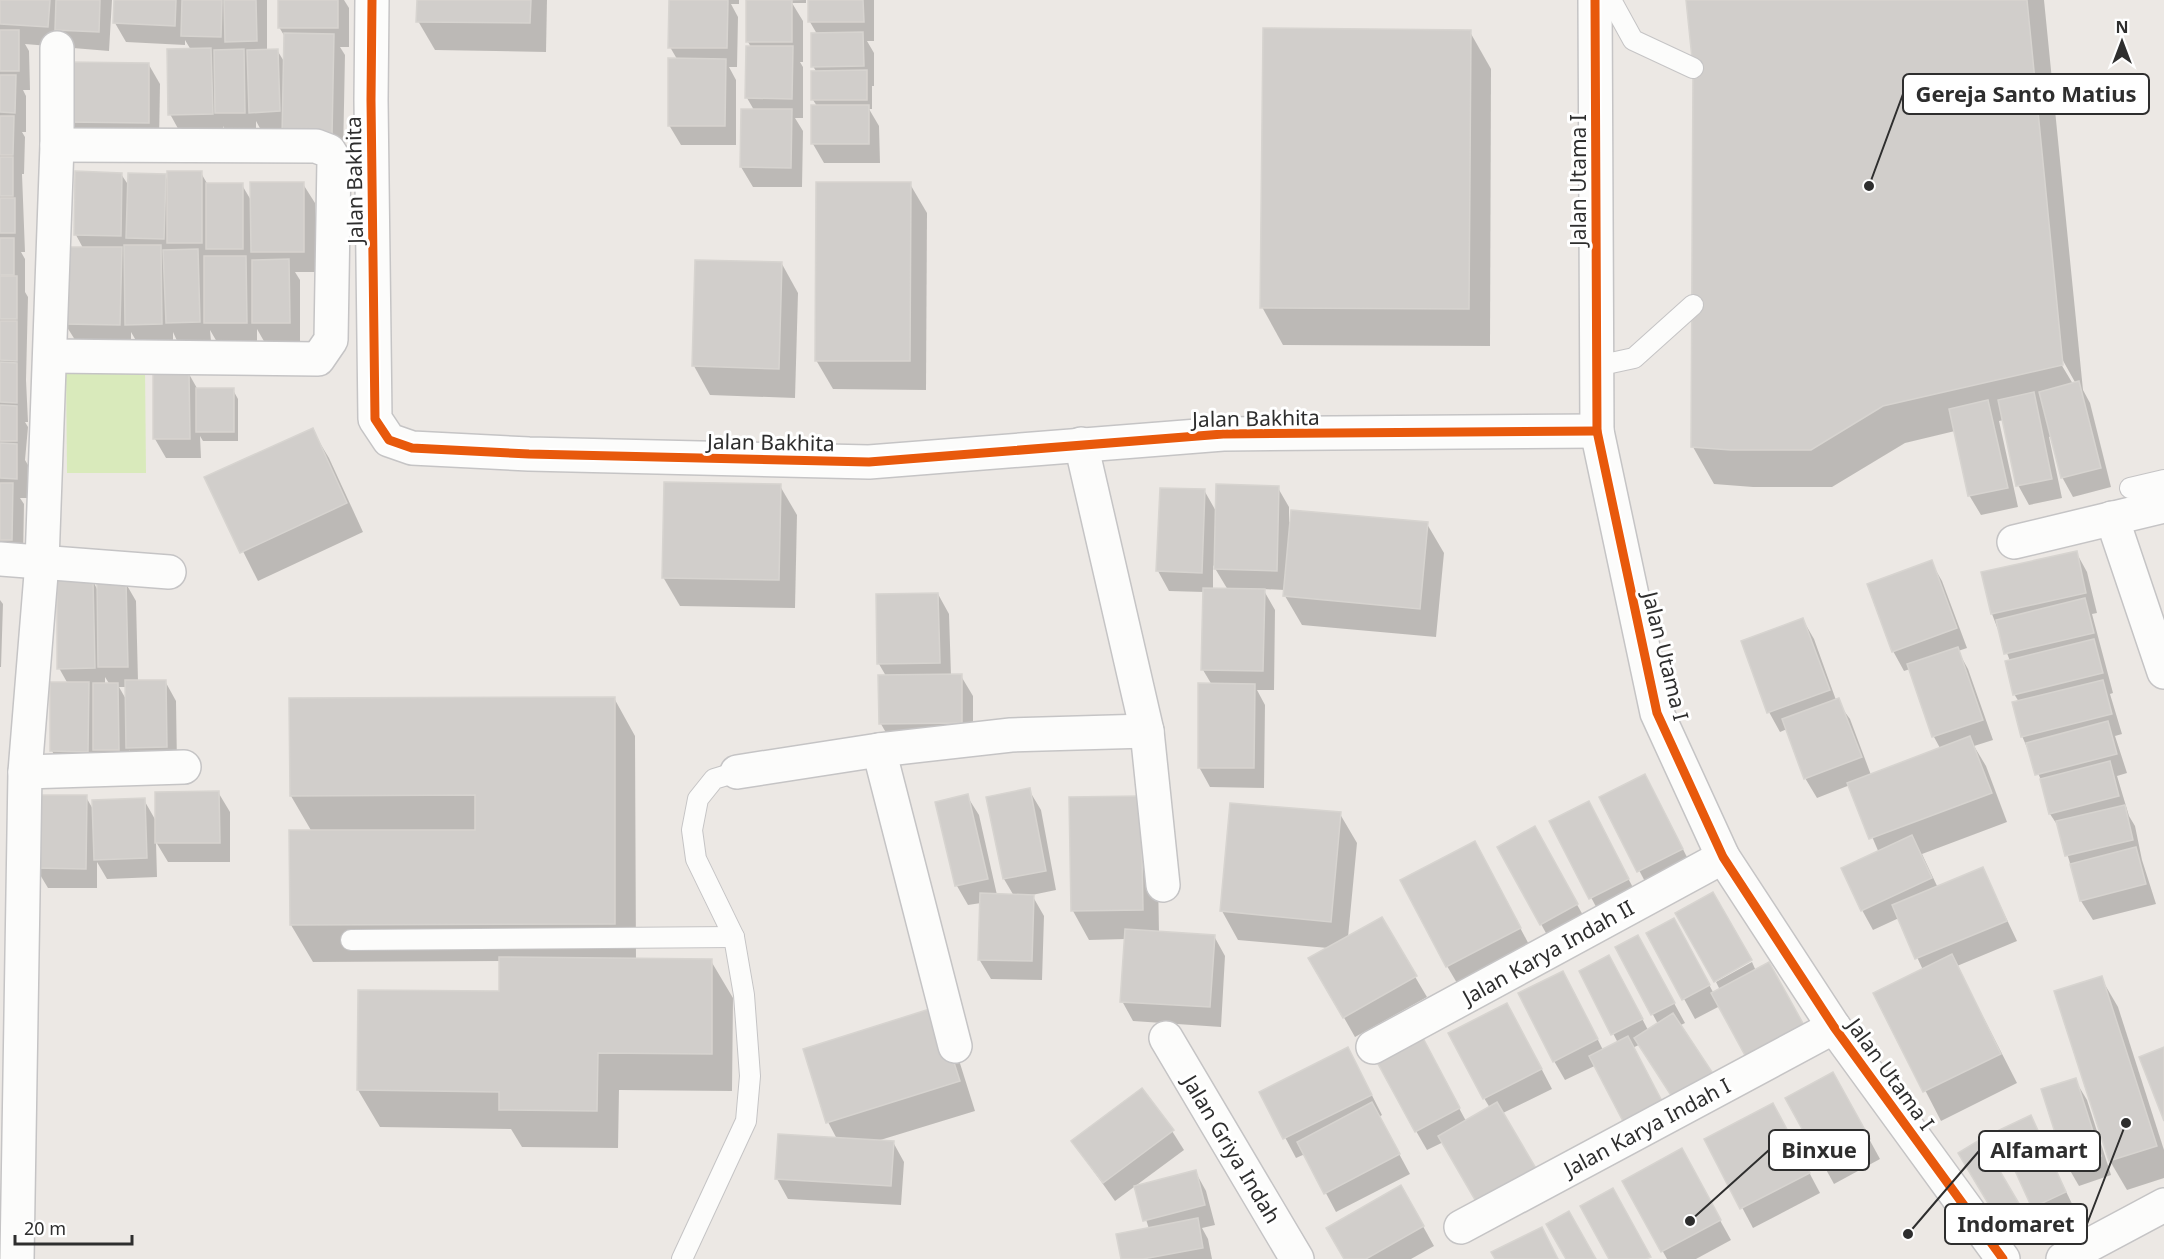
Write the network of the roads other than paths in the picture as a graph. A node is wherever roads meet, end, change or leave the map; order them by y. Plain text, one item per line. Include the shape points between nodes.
1 (372, 0) edge
2 (1595, 0) edge
3 (1611, 0) edge
4 (57, 48) dead end
5 (1693, 68) dead end
6 (57, 145) junction
7 (1693, 305) dead end
8 (50, 356) junction
9 (1597, 366) junction
10 (1597, 431) junction
11 (1081, 444) junction
12 (2164, 480) edge
13 (2130, 488) dead end
14 (2164, 506) edge
15 (2112, 518) junction
16 (2014, 542) dead end
17 (0, 559) edge
18 (42, 562) junction
19 (169, 572) dead end
20 (2164, 672) edge
21 (1147, 731) junction
22 (879, 750) junction
23 (184, 767) dead end
24 (25, 772) junction
25 (737, 772) joint
26 (1723, 857) junction
27 (1163, 885) dead end
28 (734, 937) junction
29 (351, 940) dead end
30 (1834, 1027) junction
31 (1166, 1038) dead end
32 (955, 1046) dead end
33 (1373, 1047) dead end
34 (2164, 1205) edge
35 (1461, 1227) dead end
36 (17, 1259) edge
37 (682, 1259) edge
38 (1297, 1259) edge
39 (2003, 1259) edge
40 (2063, 1259) edge

1 - 11 street, Jalan Bakhita via 375,419 389,440 412,448 529,454 869,462
2 - 9 street, Jalan Utama I
3 - 5 lane via 1633,40
4 - 6 street
6 - 8 street
6 - 8 street via 316,146 329,151 334,159 331,340 318,359
7 - 9 lane via 1634,358
8 - 18 street
9 - 10 street, Jalan Utama I
10 - 11 street, Jalan Bakhita via 1223,434
10 - 26 street, Jalan Utama I via 1657,713
11 - 21 street
12 - 13 lane
14 - 15 street
15 - 16 street
15 - 20 street
17 - 18 street
18 - 19 street
18 - 24 street
21 - 22 street via 1011,735
21 - 27 street
22 - 25 street
22 - 32 street
23 - 24 street
24 - 36 street
25 - 28 lane via 714,779 698,799 692,830 696,859
26 - 30 street, Jalan Utama I
26 - 33 street, Jalan Karya Indah II
28 - 29 lane
28 - 37 lane via 744,995 750,1076 746,1121
30 - 35 street, Jalan Karya Indah I
30 - 39 street, Jalan Utama I
31 - 38 street, Jalan Griya Indah
34 - 40 street

